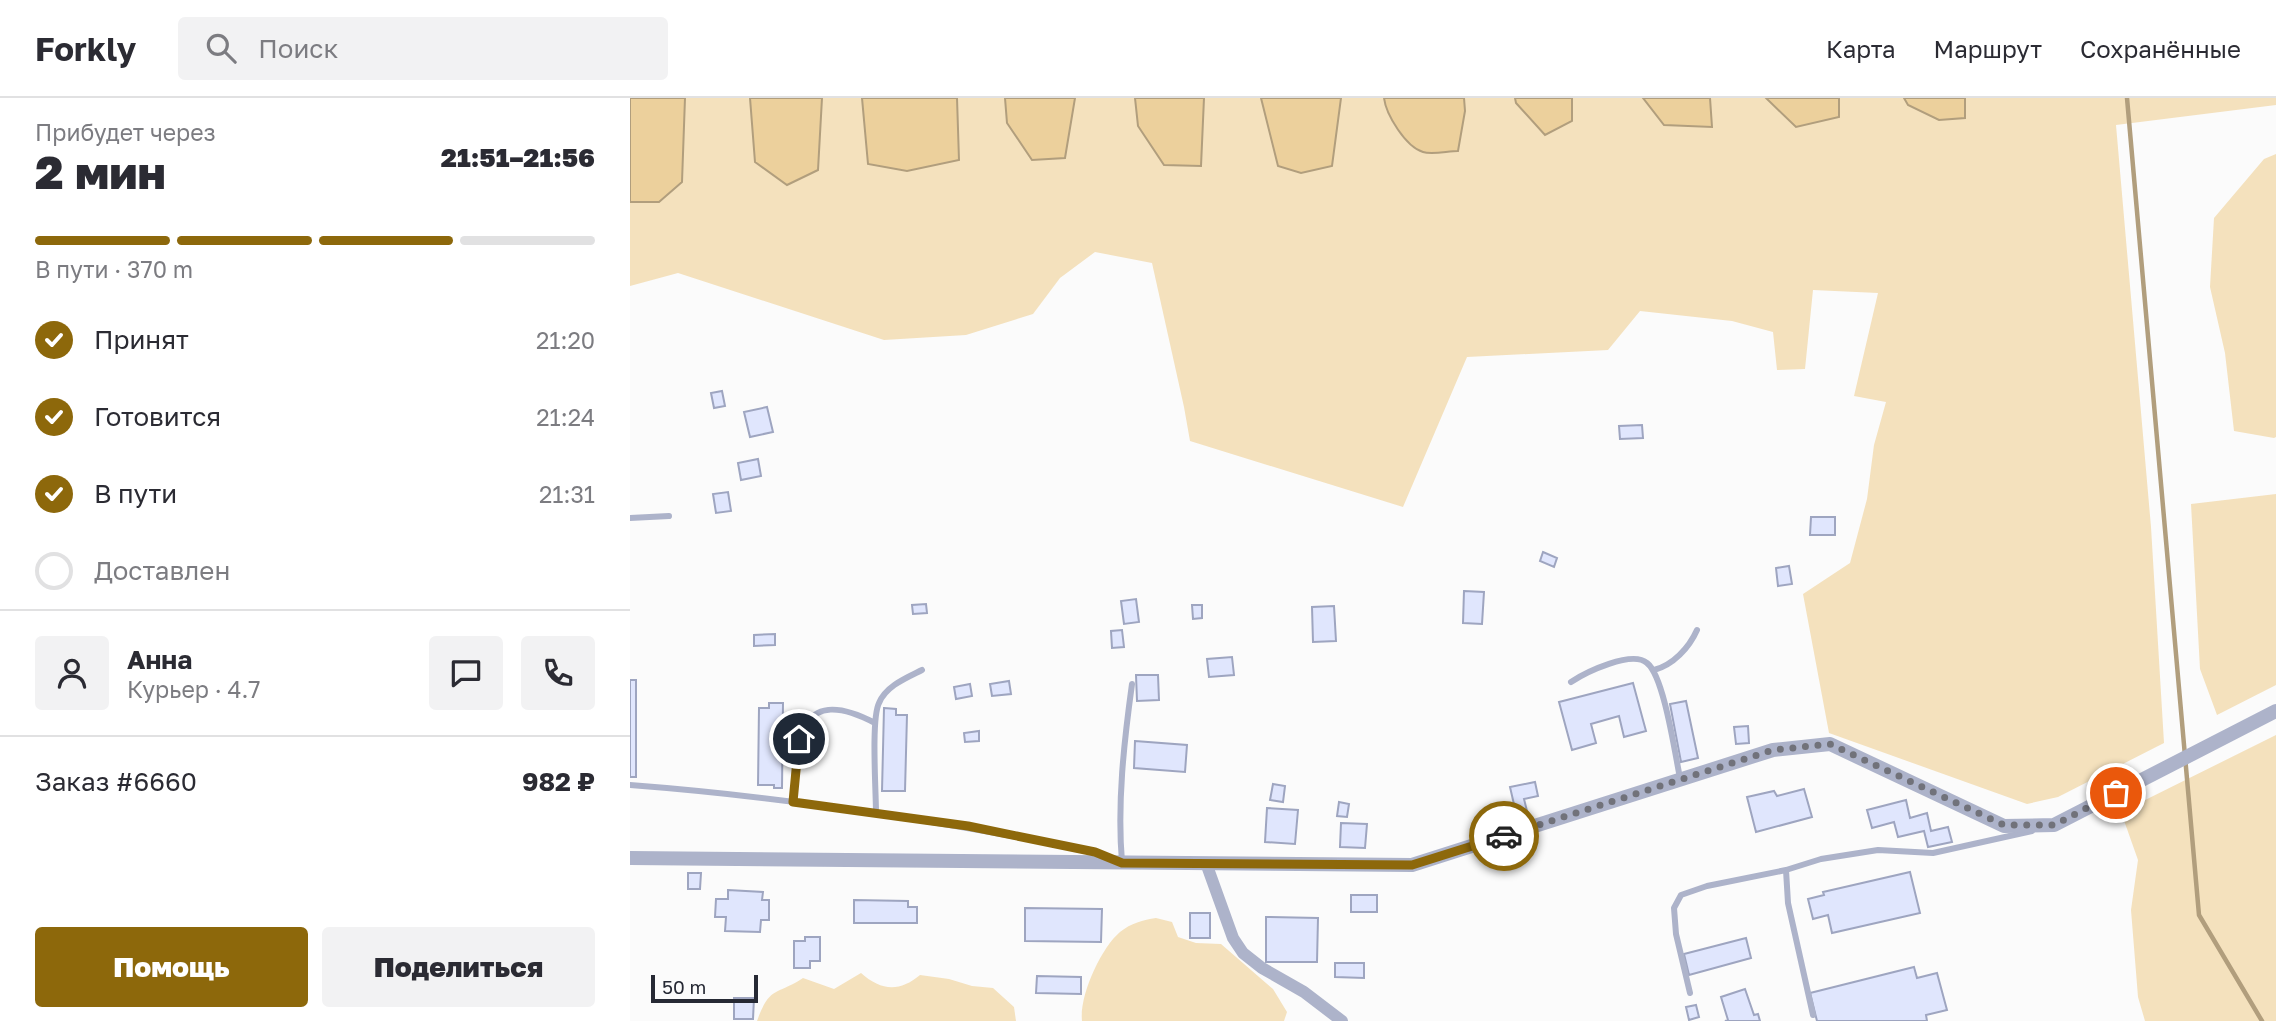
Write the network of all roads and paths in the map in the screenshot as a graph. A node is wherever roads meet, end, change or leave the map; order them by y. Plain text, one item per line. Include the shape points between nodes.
1 (669, 516) dead end
2 (630, 518) edge
3 (1698, 630) dead end
4 (922, 670) dead end
5 (1654, 670) junction
6 (1571, 681) dead end
7 (1132, 684) dead end
8 (2276, 711) edge
9 (875, 723) junction
10 (1681, 779) junction
11 (630, 785) edge
12 (793, 802) junction
13 (876, 813) junction
14 (2054, 825) junction
15 (630, 858) edge
16 (1122, 863) junction
17 (1206, 863) junction
18 (1786, 870) junction
19 (1690, 993) dead end
20 (1812, 1015) dead end
21 (1342, 1021) edge

1 - 2 lane
3 - 5 lane via 1673,661
4 - 9 lane via 887,691 878,704
5 - 6 lane via 1639,658
5 - 10 lane
7 - 16 lane
8 - 14 street
9 - 12 lane via 837,709 817,712 805,723 799,739
9 - 13 lane
10 - 14 street via 1773,750 1830,744 2004,825
10 - 17 street via 1412,865
11 - 12 lane
12 - 13 lane
13 - 16 lane via 1070,846
14 - 18 lane via 1933,853 1878,850
15 - 16 street
16 - 17 street
17 - 21 street via 1233,938 1243,953
18 - 19 lane via 1681,895 1674,908 1676,934
18 - 20 lane via 1788,903

